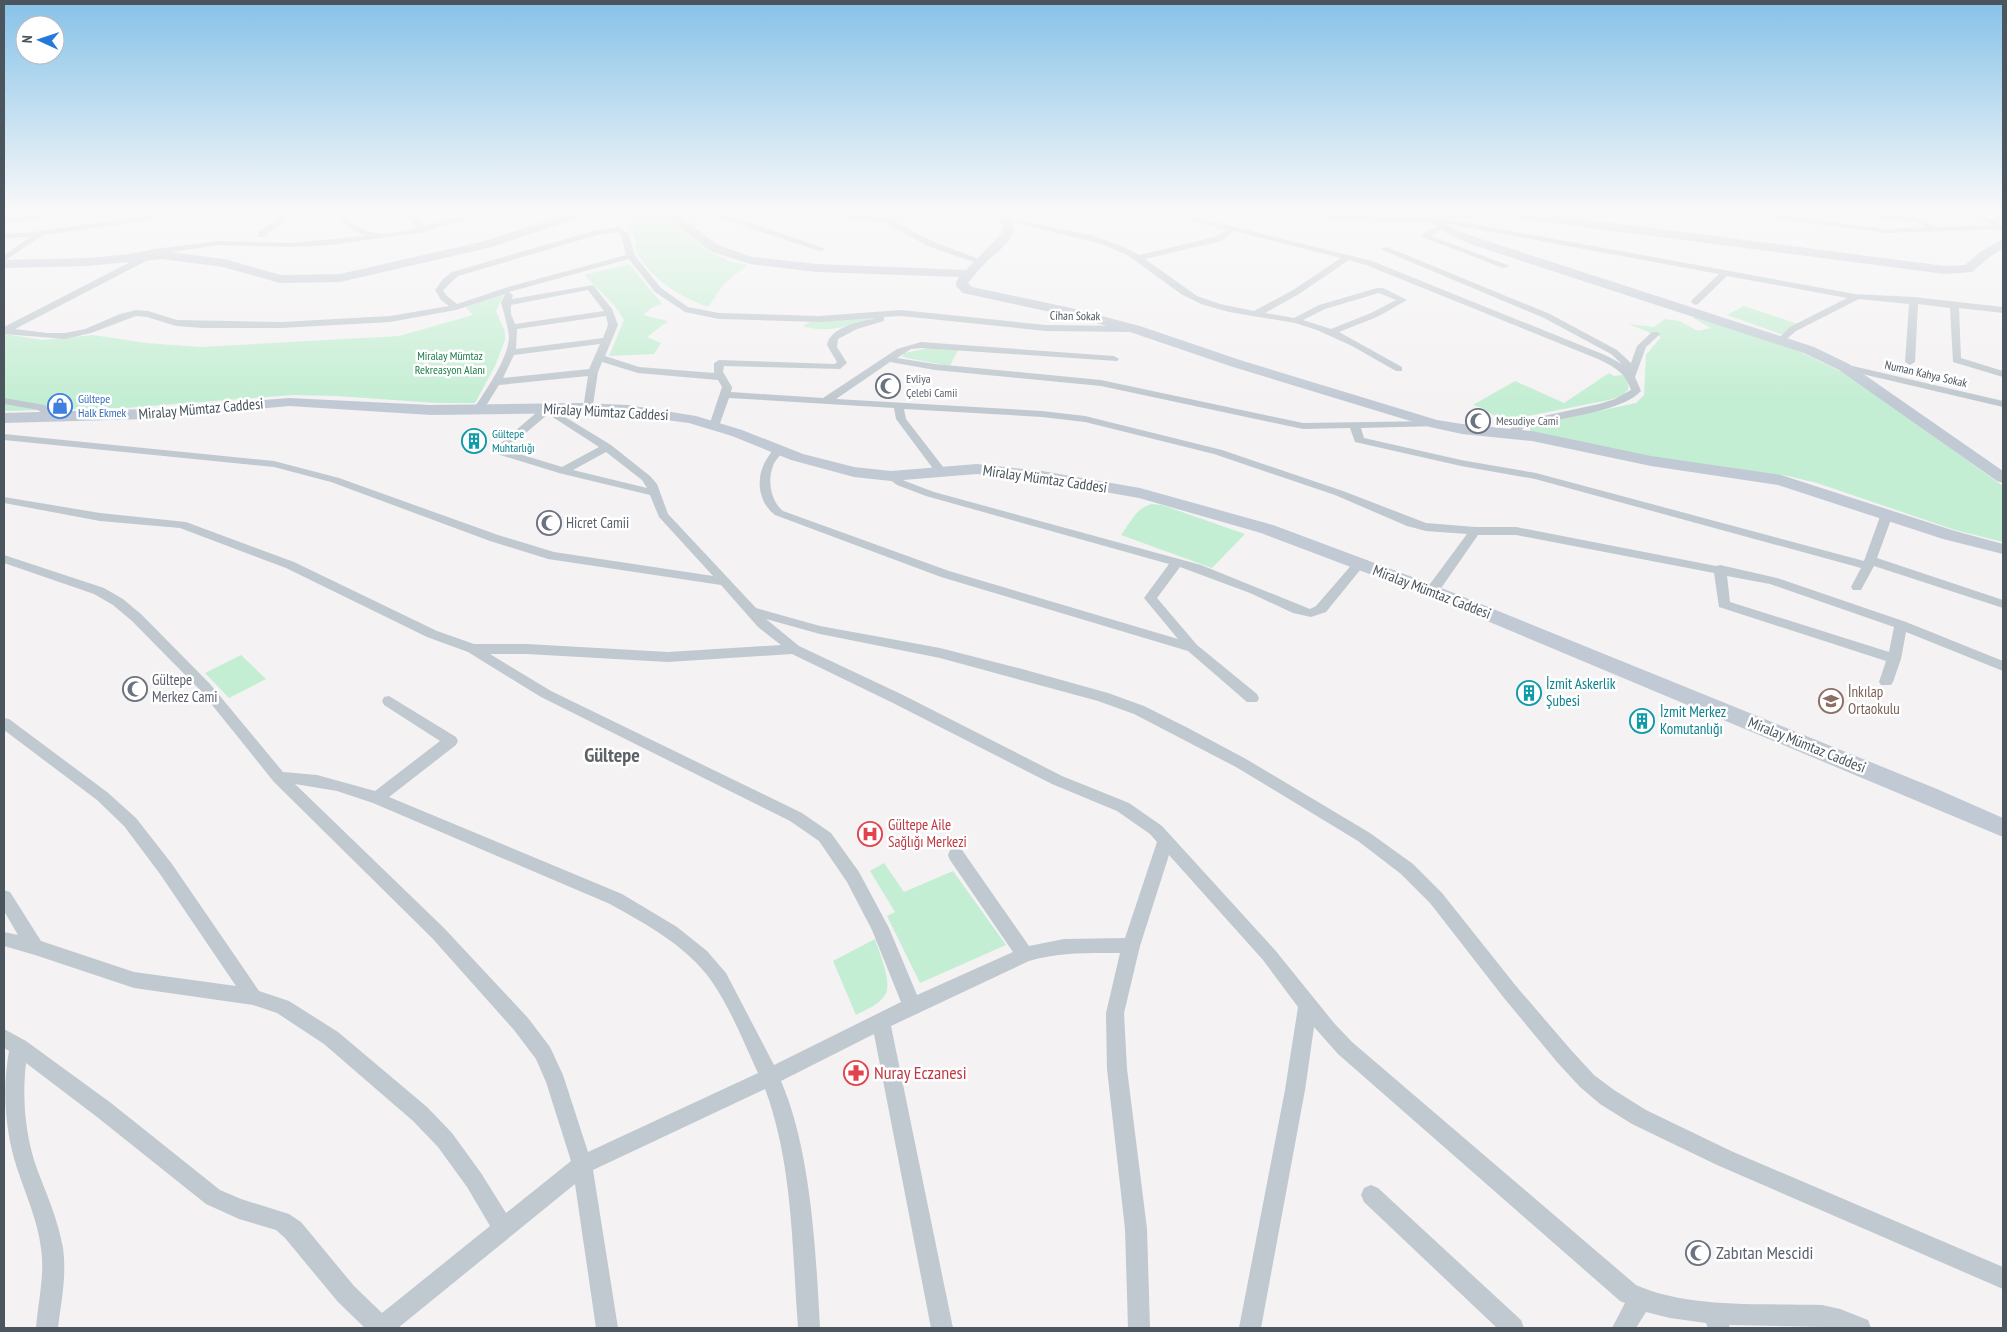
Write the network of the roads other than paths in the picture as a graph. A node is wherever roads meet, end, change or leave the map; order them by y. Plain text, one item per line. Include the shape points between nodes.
1 (112, 275) edge
2 (266, 275) edge
3 (352, 275) edge
4 (454, 275) edge
5 (561, 275) edge
6 (646, 275) edge
7 (969, 275) edge
8 (1159, 275) edge
9 (1321, 275) edge
10 (1399, 275) edge
11 (1450, 275) edge
12 (1580, 275) edge
13 (1723, 275) edge
14 (1737, 275) edge
15 (511, 289) junction
16 (1855, 297) junction
17 (1914, 300) junction
18 (1695, 302) dead end
19 (505, 303) junction
20 (1954, 305) junction
21 (456, 308) junction
22 (2003, 310) edge
23 (609, 313) junction
24 (901, 313) junction
25 (1256, 314) junction
26 (1294, 321) junction
27 (512, 327) junction
28 (1135, 329) junction
29 (4, 330) edge
30 (1329, 332) junction
31 (1655, 334) dead end
32 (606, 340) junction
33 (1782, 340) junction
34 (511, 353) junction
35 (598, 357) junction
36 (888, 359) junction
37 (1114, 359) dead end
38 (1910, 362) dead end
39 (1844, 367) junction
40 (1399, 369) dead end
41 (592, 372) junction
42 (2003, 374) edge
43 (1631, 376) junction
44 (722, 377) junction
45 (494, 382) junction
46 (725, 395) junction
47 (828, 400) junction
48 (4, 401) edge
49 (2003, 404) edge
50 (898, 405) junction
51 (547, 409) junction
52 (588, 409) junction
53 (478, 410) junction
54 (45, 417) junction
55 (4, 418) edge
56 (1435, 424) junction
57 (714, 426) junction
58 (1354, 427) junction
59 (1516, 434) junction
60 (4, 437) edge
61 (607, 448) junction
62 (779, 450) junction
63 (563, 470) junction
64 (941, 472) junction
65 (891, 476) junction
66 (2003, 478) edge
67 (654, 494) junction
68 (4, 500) edge
69 (1887, 514) junction
70 (1474, 531) junction
71 (2003, 549) edge
72 (4, 559) edge
73 (1176, 562) junction
74 (1869, 563) junction
75 (1359, 564) junction
76 (1720, 570) junction
77 (725, 582) junction
78 (1856, 587) dead end
79 (1432, 591) junction
80 (2003, 604) edge
81 (751, 610) junction
82 (1901, 625) junction
83 (1192, 648) junction
84 (473, 649) junction
85 (794, 649) junction
86 (1894, 659) junction
87 (2003, 666) edge
88 (1886, 682) dead end
89 (1252, 698) dead end
90 (389, 701) dead end
91 (4, 723) edge
92 (279, 778) junction
93 (377, 798) junction
94 (2003, 828) edge
95 (1166, 839) junction
96 (956, 855) dead end
97 (4, 897) edge
98 (4, 939) edge
99 (1131, 946) junction
100 (35, 947) junction
101 (1025, 955) junction
102 (253, 997) junction
103 (1308, 1004) junction
104 (912, 1006) junction
105 (881, 1021) junction
106 (12, 1043) edge
107 (770, 1077) junction
108 (582, 1165) junction
109 (1371, 1195) dead end
110 (504, 1229) junction
111 (2003, 1278) edge
112 (1640, 1300) junction
113 (1716, 1320) edge
114 (47, 1328) edge
115 (381, 1328) edge
116 (607, 1328) edge
117 (809, 1328) edge
118 (942, 1328) edge
119 (1138, 1328) edge
120 (1250, 1328) edge
121 (1513, 1328) edge
122 (1622, 1328) edge
123 (1860, 1328) edge

1 - 29 street
2 - 3 main road via 280,279
4 - 21 street via 440,290
5 - 15 street
6 - 24 street, Cihan Sokak via 658,290 678,305 695,311 736,317 804,319
7 - 28 main road via 962,282 968,290
8 - 25 street via 1202,302
9 - 25 street
10 - 43 street via 1586,351
11 - 43 street via 1563,324 1622,357
12 - 33 main road
13 - 18 street
14 - 16 street
15 - 19 street
15 - 21 street
16 - 17 street
16 - 33 street via 1793,329
17 - 20 street
17 - 38 street
19 - 23 street via 590,287
19 - 27 street via 504,309
20 - 22 street
20 - 42 street via 1956,360
21 - 29 street via 390,320 234,326 176,323 136,313 65,336
23 - 27 street
23 - 32 street via 613,325
24 - 28 street, Cihan Sokak via 1046,328
24 - 44 street via 839,333 832,342 842,363 837,367 719,364
25 - 26 street
26 - 30 street
26 - 30 street via 1322,306 1380,290 1404,300
27 - 34 street
28 - 56 main road via 1234,363
30 - 40 street
31 - 43 street via 1642,346
32 - 34 street
32 - 35 street
33 - 39 main road
34 - 45 street
35 - 41 street
35 - 44 street via 638,370
36 - 37 street via 909,347 921,345
36 - 47 street
36 - 58 street via 935,367 1101,383 1303,426
39 - 49 street, Numan Kahya Sokak
39 - 66 main road
41 - 45 street
41 - 52 street
43 - 59 street via 1636,390 1628,399 1525,423 1515,429
44 - 46 street via 727,387
45 - 53 street
46 - 47 street
46 - 57 street
47 - 50 street
48 - 54 street via 41,407 48,413
50 - 64 street via 901,419
50 - 70 street via 1054,415 1112,424 1226,454 1426,527
51 - 52 main road, Miralay Mümtaz Caddesi
51 - 53 main road, Miralay Mümtaz Caddesi
51 - 61 street
51 - 63 street via 498,451
52 - 57 main road, Miralay Mümtaz Caddesi via 664,414
53 - 54 main road, Miralay Mümtaz Caddesi via 406,410 289,402 148,414
54 - 55 main road, Miralay Mümtaz Caddesi
56 - 58 street
56 - 59 main road
57 - 62 main road, Miralay Mümtaz Caddesi
58 - 74 street via 1359,440 1536,476
59 - 69 main road via 1651,461 1781,480
60 - 77 street via 274,464 335,480 552,556
61 - 63 street
61 - 67 street via 646,478
62 - 65 main road, Miralay Mümtaz Caddesi via 854,472
62 - 83 street via 768,465 765,482 771,506 784,516 945,574
63 - 67 street
64 - 65 main road, Miralay Mümtaz Caddesi
64 - 75 main road, Miralay Mümtaz Caddesi via 977,469 1018,473 1140,493 1267,529
65 - 73 street via 900,483 930,494
67 - 77 street via 663,515
68 - 84 street via 100,517 182,525 290,565 432,634
69 - 71 main road
69 - 74 street
70 - 76 street via 1516,531
70 - 79 street
72 - 92 street via 99,592 118,602 205,687
73 - 75 street via 1311,613 1320,609
73 - 83 street via 1150,598
74 - 78 street
74 - 80 street
75 - 79 main road, Miralay Mümtaz Caddesi
76 - 82 street via 1794,587
76 - 86 street via 1724,604
77 - 81 street
79 - 94 main road, Miralay Mümtaz Caddesi
81 - 85 street
81 - 111 street via 820,630 940,653 1022,674 1103,697 1184,732 1364,837 1407,869 1436,898 1564,1056 1586,1081 1607,1097 1639,1117 1716,1154
82 - 86 street
82 - 87 street
83 - 89 street
84 - 85 street via 668,657
84 - 104 street via 546,694 796,817 825,837 840,855 865,898
85 - 95 street via 1021,763 1123,807
86 - 88 street
90 - 93 street via 450,742
91 - 102 street via 102,796 130,822
92 - 93 street via 313,779
92 - 108 street via 438,933 521,1024 543,1053 556,1082
93 - 107 street via 616,899 678,938 718,975
95 - 99 street
95 - 103 street
96 - 101 street
97 - 100 street
98 - 100 street
99 - 101 street via 1058,946
99 - 119 street via 1118,993 1114,1034 1136,1229
100 - 102 street via 134,980
101 - 104 street
102 - 110 street via 283,1007 330,1038 420,1114 445,1140
103 - 112 street via 1327,1029 1363,1065 1614,1282
103 - 120 street via 1296,1090
104 - 105 street
105 - 107 street
105 - 118 street
106 - 114 street via 16,1120 52,1251
106 - 115 street via 104,1110 213,1197 239,1209 282,1221 346,1294
107 - 108 street
107 - 117 street via 781,1109 798,1201
108 - 110 street
108 - 116 street
109 - 121 street
110 - 115 street
112 - 113 street
112 - 122 street
113 - 123 street via 1822,1316

